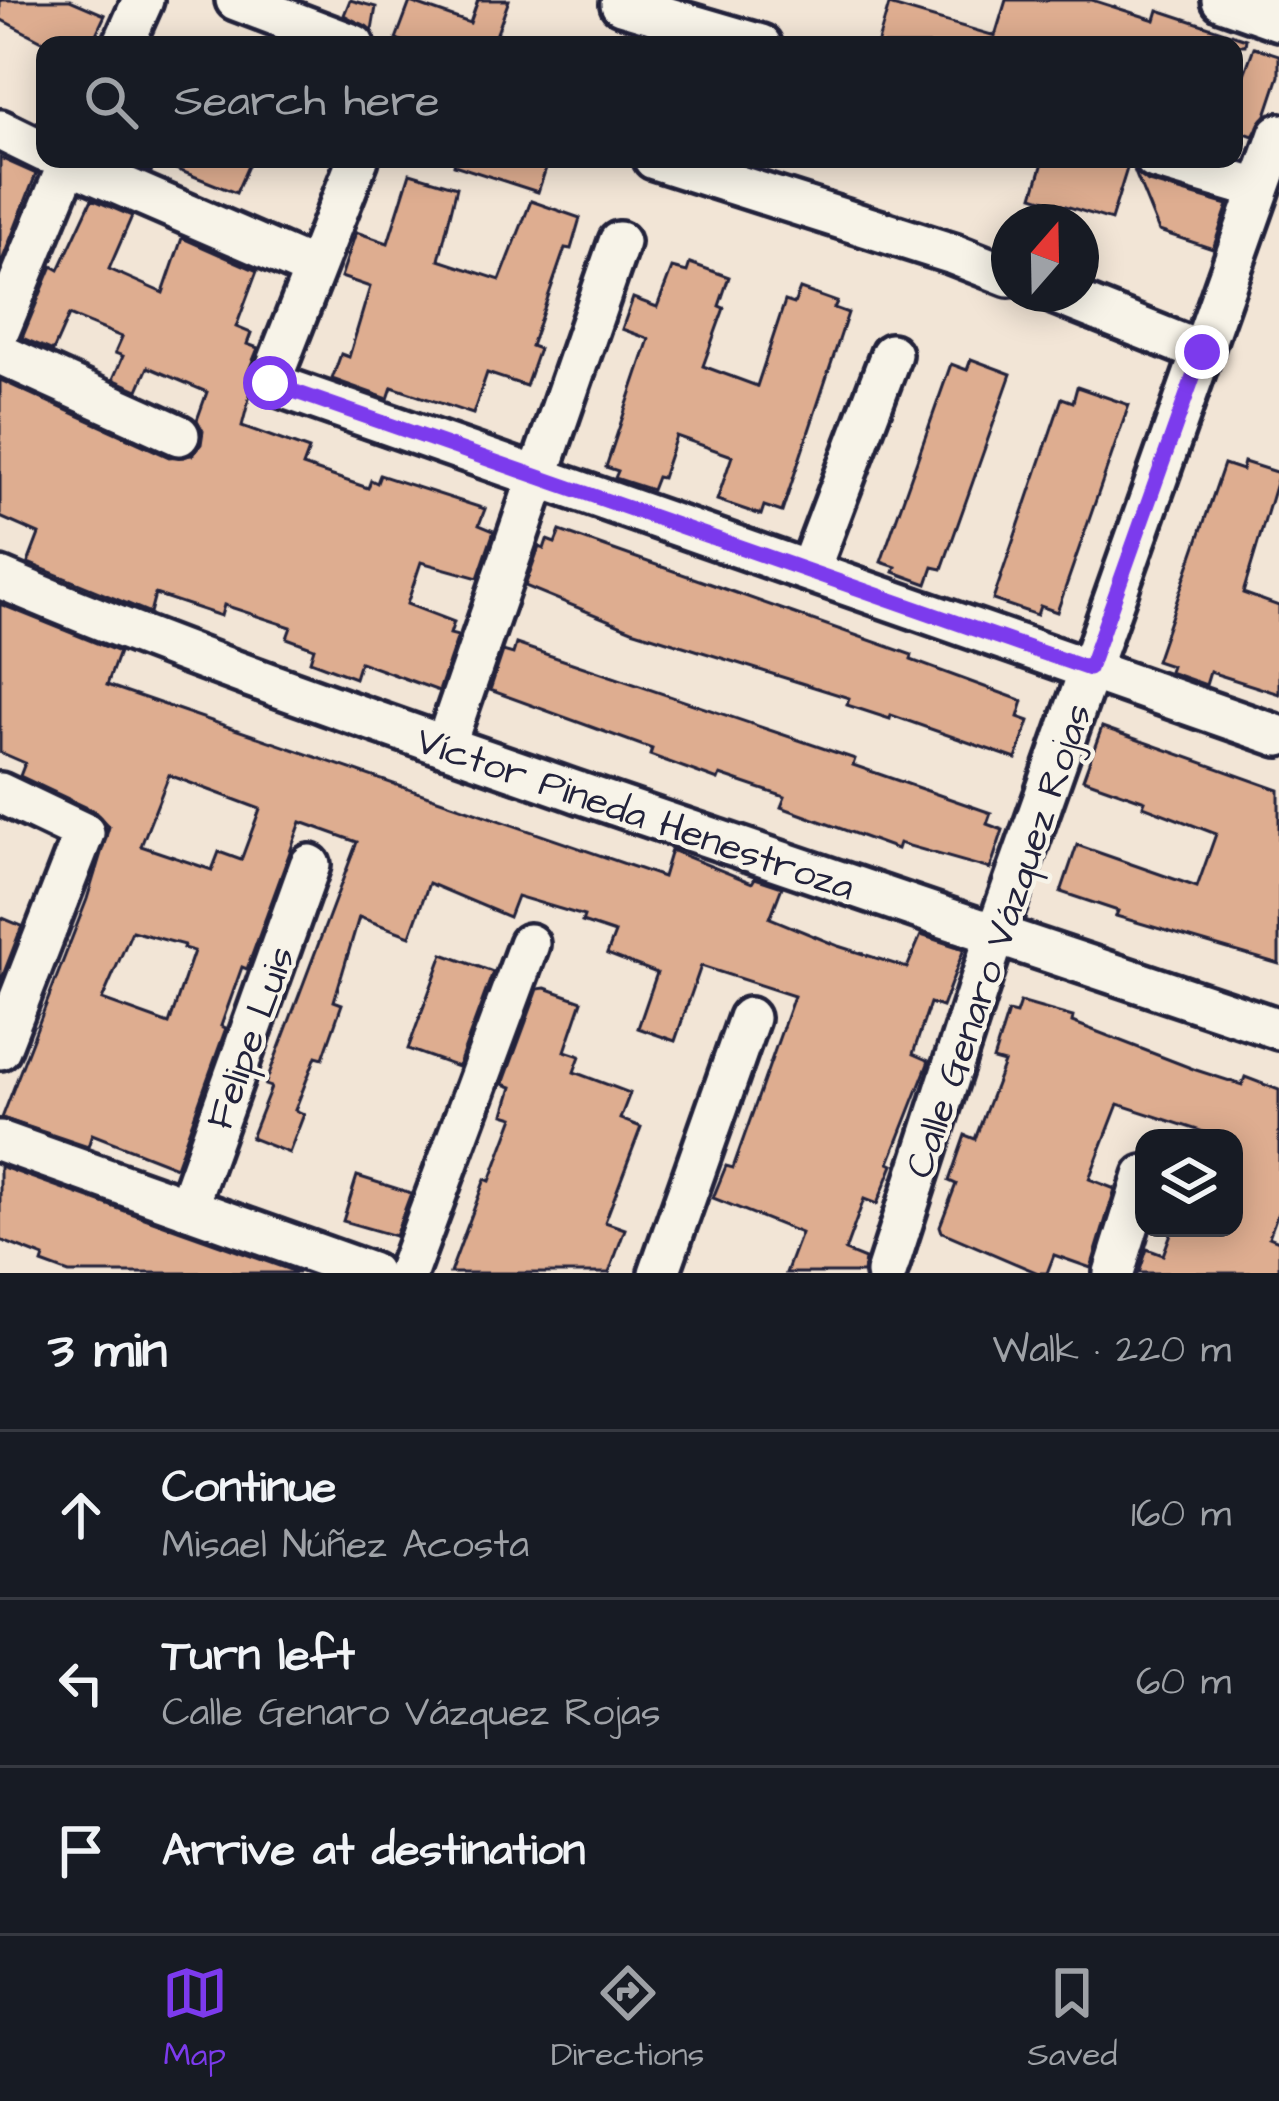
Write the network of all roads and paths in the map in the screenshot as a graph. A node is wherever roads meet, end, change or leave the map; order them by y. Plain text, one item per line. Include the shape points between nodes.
1 (143, 0) edge
2 (236, 0) edge
3 (622, 0) edge
4 (1222, 0) edge
5 (1279, 20) edge
6 (127, 36) edge
7 (330, 36) edge
8 (730, 36) edge
9 (0, 130) edge
10 (1279, 134) edge
11 (36, 147) edge
12 (57, 168) edge
13 (84, 168) edge
14 (354, 168) edge
15 (682, 168) edge
16 (1171, 168) edge
17 (1261, 216) edge
18 (619, 242) dead end
19 (991, 268) edge
20 (314, 269) junction
21 (1099, 311) edge
22 (0, 329) edge
23 (1202, 352) junction
24 (0, 354) edge
25 (891, 354) dead end
26 (179, 434) dead end
27 (541, 478) junction
28 (808, 572) junction
29 (0, 578) edge
30 (1089, 669) junction
31 (1279, 736) edge
32 (445, 746) junction
33 (0, 793) edge
34 (310, 866) dead end
35 (995, 936) junction
36 (529, 944) dead end
37 (749, 1018) dead end
38 (1279, 1029) edge
39 (1, 1045) edge
40 (0, 1141) edge
41 (1135, 1205) edge
42 (187, 1208) junction
43 (371, 1273) edge
44 (407, 1273) edge
45 (659, 1273) edge
46 (886, 1273) edge
47 (1114, 1273) edge

1 - 6 street
2 - 7 street
3 - 8 street
4 - 5 street
9 - 11 street
10 - 17 street, Calle Genaro Vázquez Rojas
12 - 22 street
13 - 20 street
14 - 20 street
15 - 19 street
16 - 17 street
17 - 23 street, Calle Genaro Vázquez Rojas
18 - 27 street
20 - 27 street via 270,383
21 - 23 street
23 - 30 street, Calle Genaro Vázquez Rojas
24 - 26 street
25 - 28 street
27 - 28 street
27 - 32 street
28 - 30 street
29 - 32 street, Víctor Pineda Henestroza
30 - 31 street
30 - 35 street, Calle Genaro Vázquez Rojas
32 - 35 street, Víctor Pineda Henestroza
33 - 39 street via 84,833
34 - 42 street, Felipe Luis
35 - 38 street, Víctor Pineda Henestroza
35 - 46 street, Calle Genaro Vázquez Rojas
36 - 44 street
37 - 45 street
40 - 42 street
41 - 47 street
42 - 43 street

